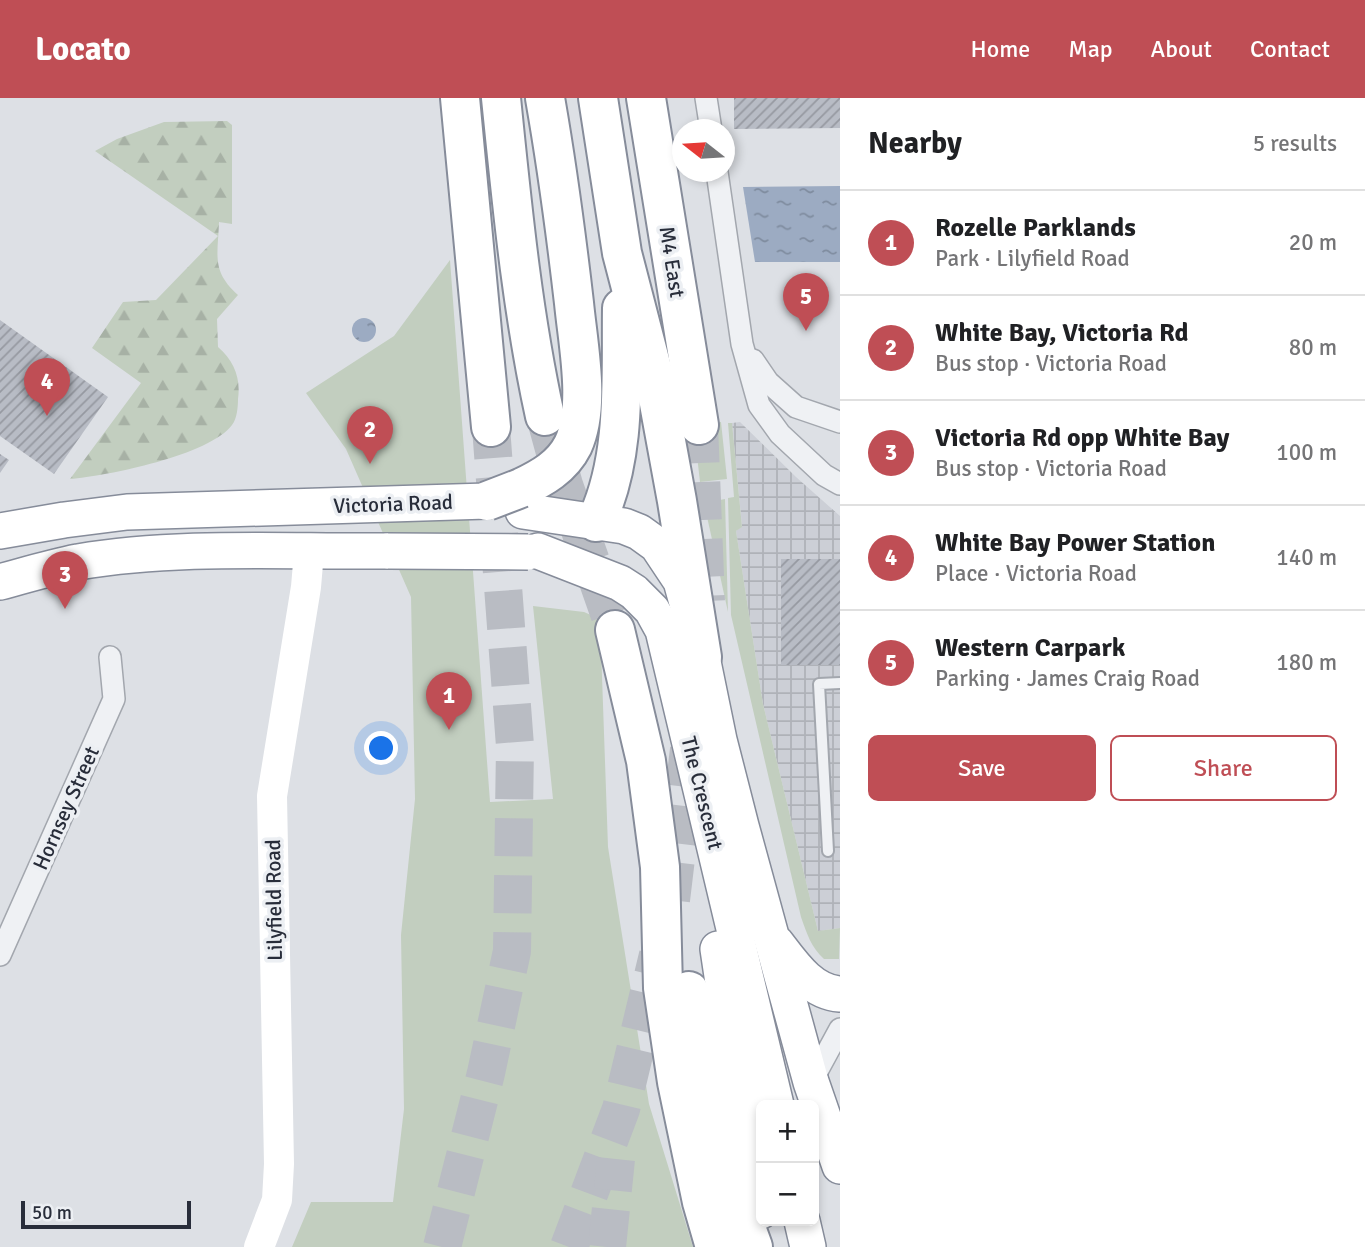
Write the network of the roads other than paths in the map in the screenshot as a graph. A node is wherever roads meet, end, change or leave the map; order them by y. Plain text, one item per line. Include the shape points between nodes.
1 (460, 98) edge
2 (501, 98) edge
3 (545, 98) edge
4 (598, 98) edge
5 (646, 98) edge
6 (706, 98) edge
7 (709, 119) edge
8 (718, 182) edge
9 (622, 253) junction
10 (742, 344) junction
11 (545, 416) tunnel mouth
12 (840, 422) edge
13 (699, 425) tunnel mouth
14 (491, 427) tunnel mouth
15 (840, 484) edge
16 (510, 500) junction
17 (596, 522) junction
18 (0, 531) edge
19 (309, 552) junction
20 (533, 552) junction
21 (0, 582) edge
22 (615, 630) tunnel mouth
23 (110, 657) dead end
24 (702, 657) junction
25 (840, 683) edge
26 (828, 851) dead end
27 (660, 867) junction
28 (772, 939) junction
29 (0, 955) edge
30 (840, 994) edge
31 (840, 1030) edge
32 (706, 1081) junction
33 (816, 1100) edge
34 (756, 1104) edge
35 (819, 1105) edge
36 (819, 1112) edge
37 (756, 1119) edge
38 (840, 1166) edge
39 (765, 1226) edge
40 (803, 1226) edge
41 (259, 1247) edge
42 (715, 1247) edge
43 (752, 1247) edge
44 (769, 1247) edge
45 (808, 1247) edge

1 - 14 highway
2 - 11 highway via 522,296
3 - 16 highway via 561,183 582,386 581,424 565,458
4 - 9 highway
5 - 13 highway, M4 East
6 - 7 street
8 - 10 street
9 - 17 highway via 619,434 613,476
9 - 24 highway via 653,376
10 - 12 street via 768,382 796,407
10 - 15 street via 759,405 780,434
16 - 17 highway, Victoria Road
16 - 18 highway, Victoria Road via 127,512
17 - 20 highway via 569,540
17 - 24 highway, Victoria Road via 625,526 657,545 681,581
19 - 20 highway, bridge
19 - 21 highway via 148,553 76,562
19 - 41 main road, Lilyfield Road via 272,796 279,1164 276,1200
20 - 34 highway, The Crescent via 620,583 652,610 663,630 712,834 711,902
22 - 27 highway via 646,761
23 - 29 street, Hornsey Street via 114,699
24 - 28 highway, The Crescent
25 - 26 lane via 819,684
27 - 32 highway via 679,932
27 - 42 highway via 663,988 677,1082
28 - 30 highway via 801,975 824,991
28 - 33 highway, The Crescent
31 - 35 street
32 - 37 highway
32 - 43 highway
36 - 38 highway, The Crescent
39 - 44 highway
40 - 45 highway

